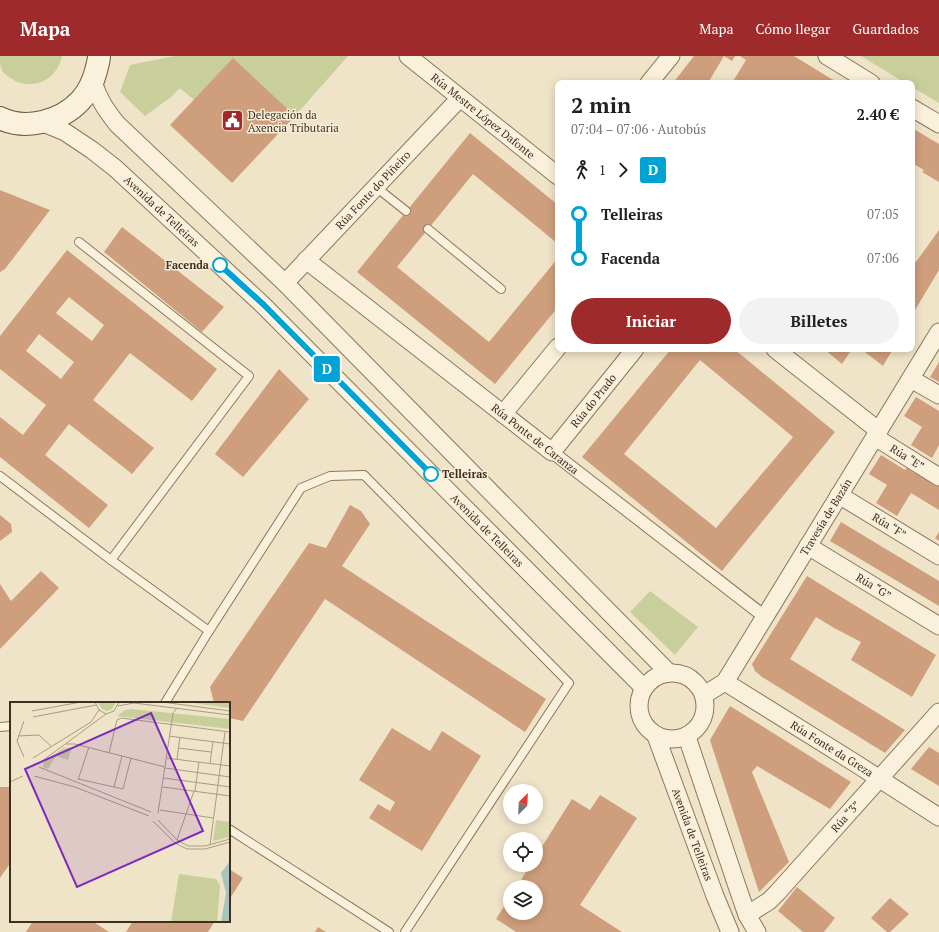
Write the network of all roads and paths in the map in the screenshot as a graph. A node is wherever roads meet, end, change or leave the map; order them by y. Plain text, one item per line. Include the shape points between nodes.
1 (408, 56) edge
2 (671, 56) edge
3 (826, 56) edge
4 (101, 57) edge
5 (651, 80) edge
6 (866, 80) edge
7 (93, 82) junction
8 (460, 98) junction
9 (915, 110) edge
10 (0, 118) edge
11 (42, 123) junction
12 (939, 124) edge
13 (555, 174) edge
14 (376, 187) junction
15 (406, 211) dead end
16 (428, 229) dead end
17 (79, 242) dead end
18 (306, 260) junction
19 (285, 282) junction
20 (501, 289) dead end
21 (939, 332) edge
22 (555, 351) edge
23 (633, 352) edge
24 (779, 352) edge
25 (911, 378) junction
26 (939, 395) edge
27 (503, 414) junction
28 (877, 434) junction
29 (552, 452) junction
30 (0, 476) edge
31 (939, 477) edge
32 (839, 495) junction
33 (808, 546) junction
34 (939, 556) edge
35 (111, 560) junction
36 (765, 617) junction
37 (939, 626) edge
38 (209, 631) junction
39 (669, 673) junction
40 (725, 682) junction
41 (644, 688) junction
42 (704, 695) junction
43 (166, 702) edge
44 (937, 718) edge
45 (10, 726) edge
46 (0, 727) edge
47 (656, 736) junction
48 (687, 737) junction
49 (880, 779) junction
50 (939, 817) edge
51 (230, 830) edge
52 (747, 915) junction
53 (389, 932) edge
54 (405, 932) edge
55 (730, 932) edge
56 (757, 932) edge

1 - 8 street, Rúa Mestre López Dafonte
2 - 5 street
3 - 6 street
4 - 7 main road
7 - 11 main road via 81,101 63,115
7 - 19 street via 105,108 117,124
8 - 13 street, Rúa Mestre López Dafonte
8 - 14 street, Rúa Fonte do Piñeiro
9 - 12 street
10 - 11 main road via 22,124
11 - 41 street, Avenida de Telleiras via 65,132 115,168 264,305
14 - 15 lane
14 - 18 street, Rúa Fonte do Piñeiro
16 - 20 lane
17 - 35 lane via 249,376
18 - 19 street, Rúa Fonte do Piñeiro
18 - 27 street, Rúa Ponte de Caranza
19 - 39 street
21 - 25 street, Travesía de Bazán
22 - 27 street
23 - 29 street, Rúa do Prado
24 - 28 street
25 - 26 street
25 - 28 street, Travesía de Bazán
27 - 29 street, Rúa Ponte de Caranza
28 - 31 street, Rúa “E”
28 - 32 street, Travesía de Bazán
29 - 36 street, Rúa Ponte de Caranza
30 - 35 lane
32 - 33 street, Travesía de Bazán
32 - 34 street, Rúa “F”
33 - 36 street, Travesía de Bazán
33 - 37 street, Rúa “G”
35 - 38 lane
36 - 40 street, Travesía de Bazán
38 - 43 lane
38 - 54 lane via 301,488 330,476 364,475 570,683
39 - 41 street via 659,675
39 - 42 street via 679,673 690,678
40 - 42 street, Travesía de Bazán
40 - 49 street, Rúa Fonte da Greza
41 - 47 street via 639,698 641,719 647,729
42 - 48 street via 706,709 702,723
44 - 49 street, Rúa “3”
45 - 46 lane
47 - 48 street via 666,740
47 - 55 street, Avenida de Telleiras
48 - 52 street
49 - 50 street, Rúa Fonte da Greza
49 - 52 street, Rúa “3” via 777,893
51 - 53 lane
52 - 56 street

